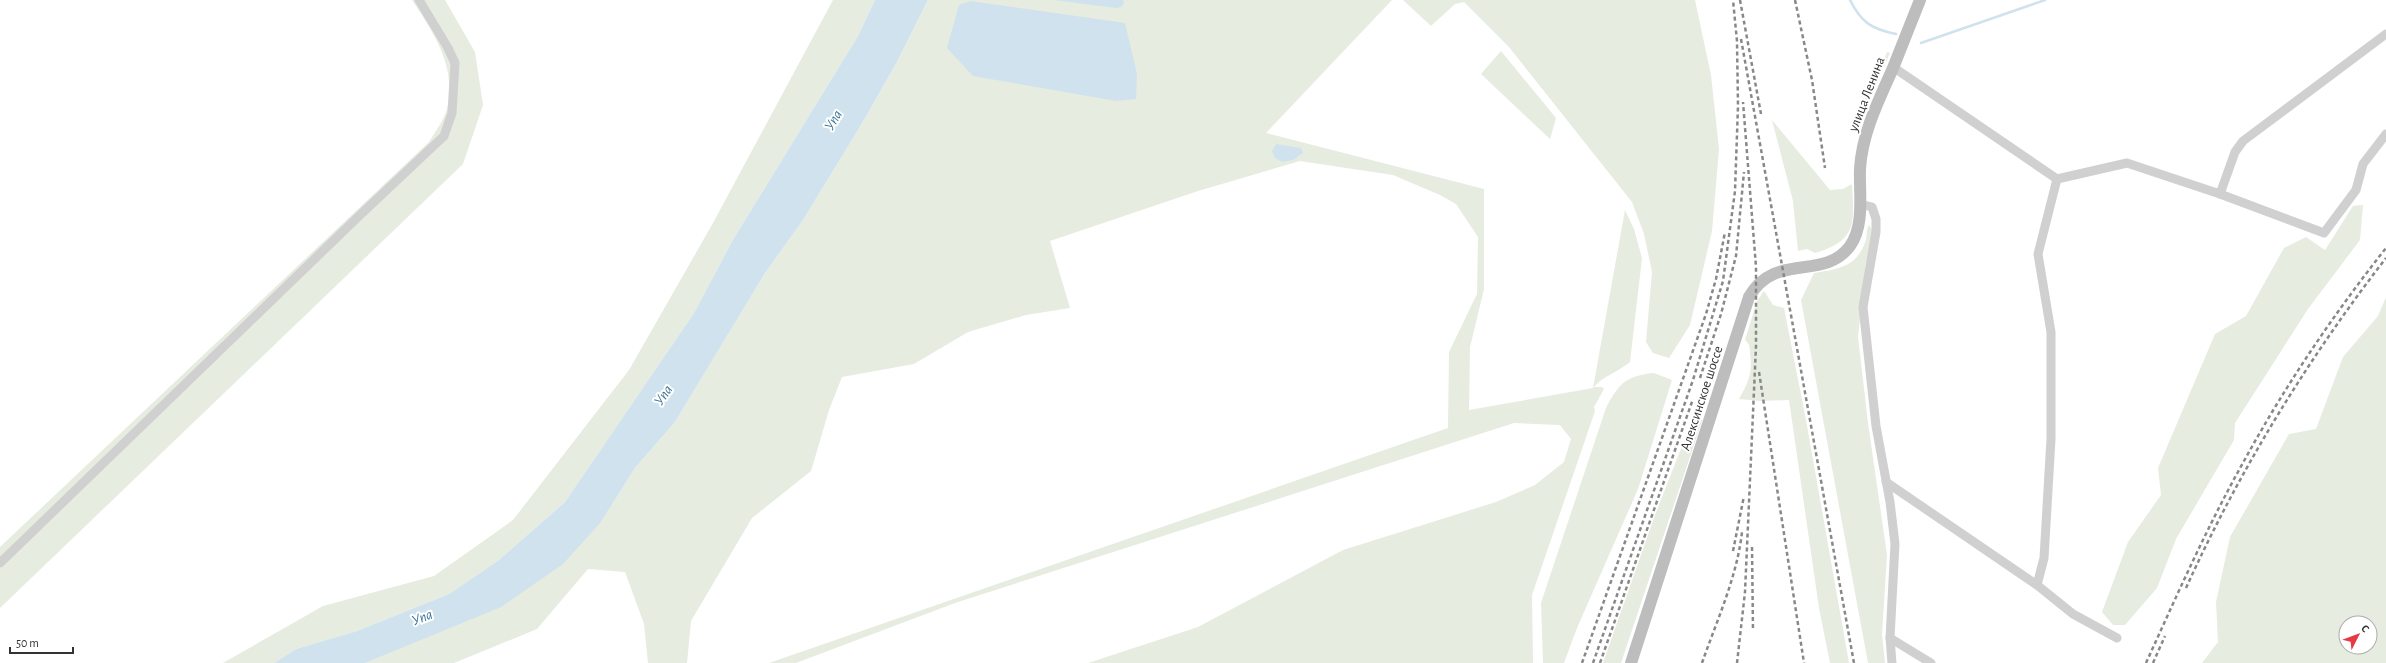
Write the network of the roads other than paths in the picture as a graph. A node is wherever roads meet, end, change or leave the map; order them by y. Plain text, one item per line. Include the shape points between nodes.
1 (419, 0) edge
2 (1920, 0) edge
3 (2386, 34) edge
4 (1893, 67) junction
5 (2386, 134) edge
6 (2057, 179) junction
7 (2220, 194) junction
8 (1860, 204) junction
9 (1886, 482) junction
10 (0, 563) edge
11 (2037, 585) junction
12 (1890, 638) junction
13 (2117, 638) dead end
14 (1631, 663) edge
15 (1892, 663) edge
16 (1932, 663) edge

1 - 10 street via 448,48 454,63 452,114 444,136
2 - 4 main road, улица Ленина
3 - 7 street via 2243,141 2235,152
4 - 6 street
4 - 8 main road, улица Ленина via 1864,140
5 - 7 street via 2363,164 2356,190 2324,233
6 - 7 street via 2127,163
6 - 11 street via 2038,254 2051,332 2050,439 2044,550
8 - 9 street via 1872,207 1876,218 1875,245 1863,307 1876,426
8 - 14 main road, Алексинское шоссе via 1854,240 1838,257 1820,264 1769,275 1756,285 1749,297
9 - 11 street
9 - 12 street via 1895,544
11 - 13 street via 2073,614
12 - 15 street
12 - 16 street

